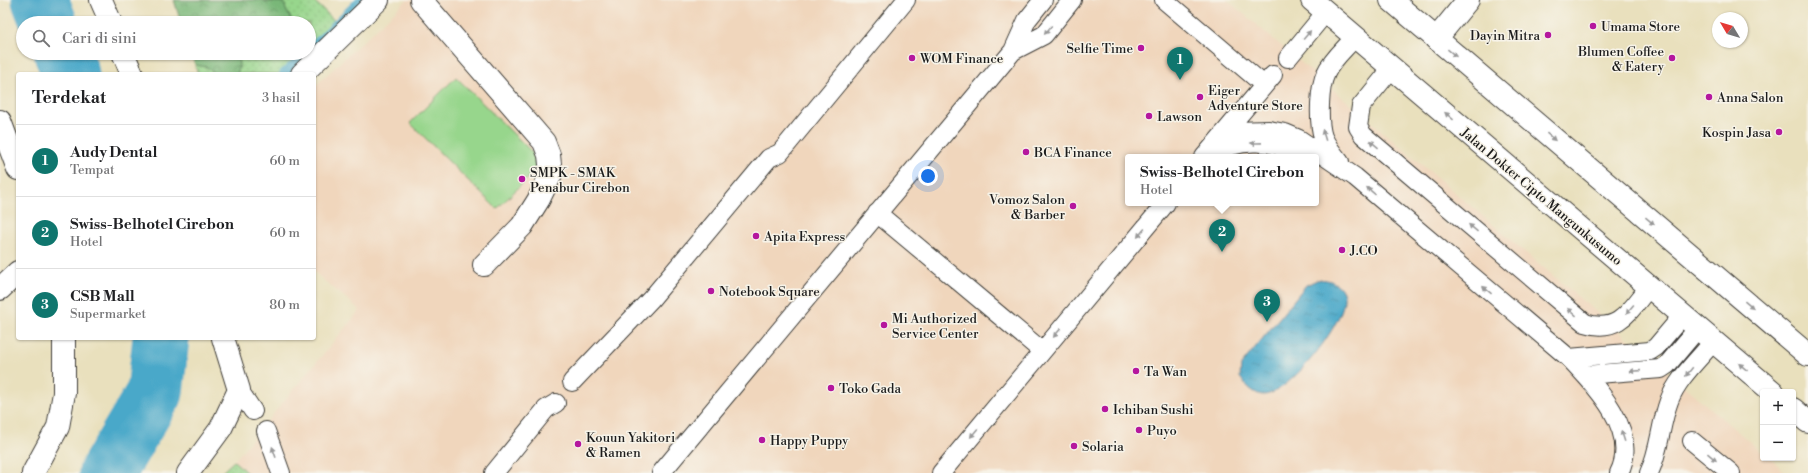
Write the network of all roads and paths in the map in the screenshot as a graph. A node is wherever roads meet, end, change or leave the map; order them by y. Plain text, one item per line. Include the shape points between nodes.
1 (101, 0) edge
2 (378, 0) edge
3 (421, 0) edge
4 (906, 0) edge
5 (1043, 0) edge
6 (1072, 0) edge
7 (1164, 0) edge
8 (1391, 0) edge
9 (1468, 0) edge
10 (1319, 6) edge
11 (108, 16) edge
12 (1355, 37) junction
13 (1436, 39) junction
14 (1013, 51) junction
15 (1288, 58) dead end
16 (126, 60) edge
17 (1392, 68) junction
18 (131, 72) edge
19 (304, 72) edge
20 (0, 121) edge
21 (1223, 134) junction
22 (1206, 154) edge
23 (1213, 154) edge
24 (1301, 154) edge
25 (1319, 161) edge
26 (16, 164) edge
27 (1354, 177) junction
28 (1163, 206) edge
29 (877, 214) junction
30 (484, 266) dead end
31 (16, 274) edge
32 (1649, 287) junction
33 (0, 289) edge
34 (1698, 328) junction
35 (64, 340) edge
36 (224, 340) edge
37 (1042, 351) junction
38 (1808, 355) edge
39 (1569, 358) junction
40 (1585, 375) junction
41 (572, 382) dead end
42 (1769, 389) edge
43 (239, 390) junction
44 (556, 403) dead end
45 (253, 411) dead end
46 (1796, 412) edge
47 (1808, 422) edge
48 (266, 431) dead end
49 (1692, 441) dead end
50 (33, 473) edge
51 (188, 473) edge
52 (281, 473) edge
53 (494, 473) edge
54 (661, 473) edge
55 (941, 473) edge
56 (1619, 473) edge
57 (1649, 473) edge
58 (1731, 473) edge

1 - 11 main road
2 - 19 main road
3 - 30 main road via 544,142 549,155 551,174 539,199 522,226
4 - 41 lane via 780,153 769,158 651,299
5 - 14 lane via 1027,20
6 -> 14 lane via 1044,35
7 - 21 lane via 1269,80
8 - 13 main road
9 - 13 main road
10 - 12 main road, Jalan Dokter Cipto Mangunkusumo
15 -> 10 lane
12 - 17 main road, Jalan Dokter Cipto Mangunkusumo
27 -> 12 lane via 1329,148 1323,136 1320,116 1321,92 1326,72
13 -> 38 main road
14 - 29 lane
16 - 18 main road
32 -> 17 main road, Jalan Dokter Cipto Mangunkusumo
32 -> 17 lane via 1620,321 1595,326 1585,323 1363,135 1358,127 1364,100
20 - 26 main road
21 - 22 lane
21 - 27 lane via 1252,130 1285,133 1299,138
24 -> 23 lane via 1266,142 1237,144
25 - 27 lane
39 -> 27 lane
28 -> 37 lane
29 - 37 lane
29 - 54 lane
31 - 33 main road
32 - 34 main road, Jalan Dokter Cipto Mangunkusumo
34 - 39 lane via 1650,351
34 -> 40 lane via 1667,366 1661,369
42 -> 34 main road, Jalan Dokter Cipto Mangunkusumo
34 -> 57 lane via 1669,402 1669,421
35 - 50 main road via 64,393 58,427
36 - 43 main road
37 -> 55 lane
39 - 40 lane
56 -> 40 lane via 1625,456 1624,438 1610,407
43 - 45 lane
43 - 51 main road via 221,428
44 - 53 lane via 546,409 508,448
46 - 47 main road
52 -> 48 lane
49 -> 58 lane

